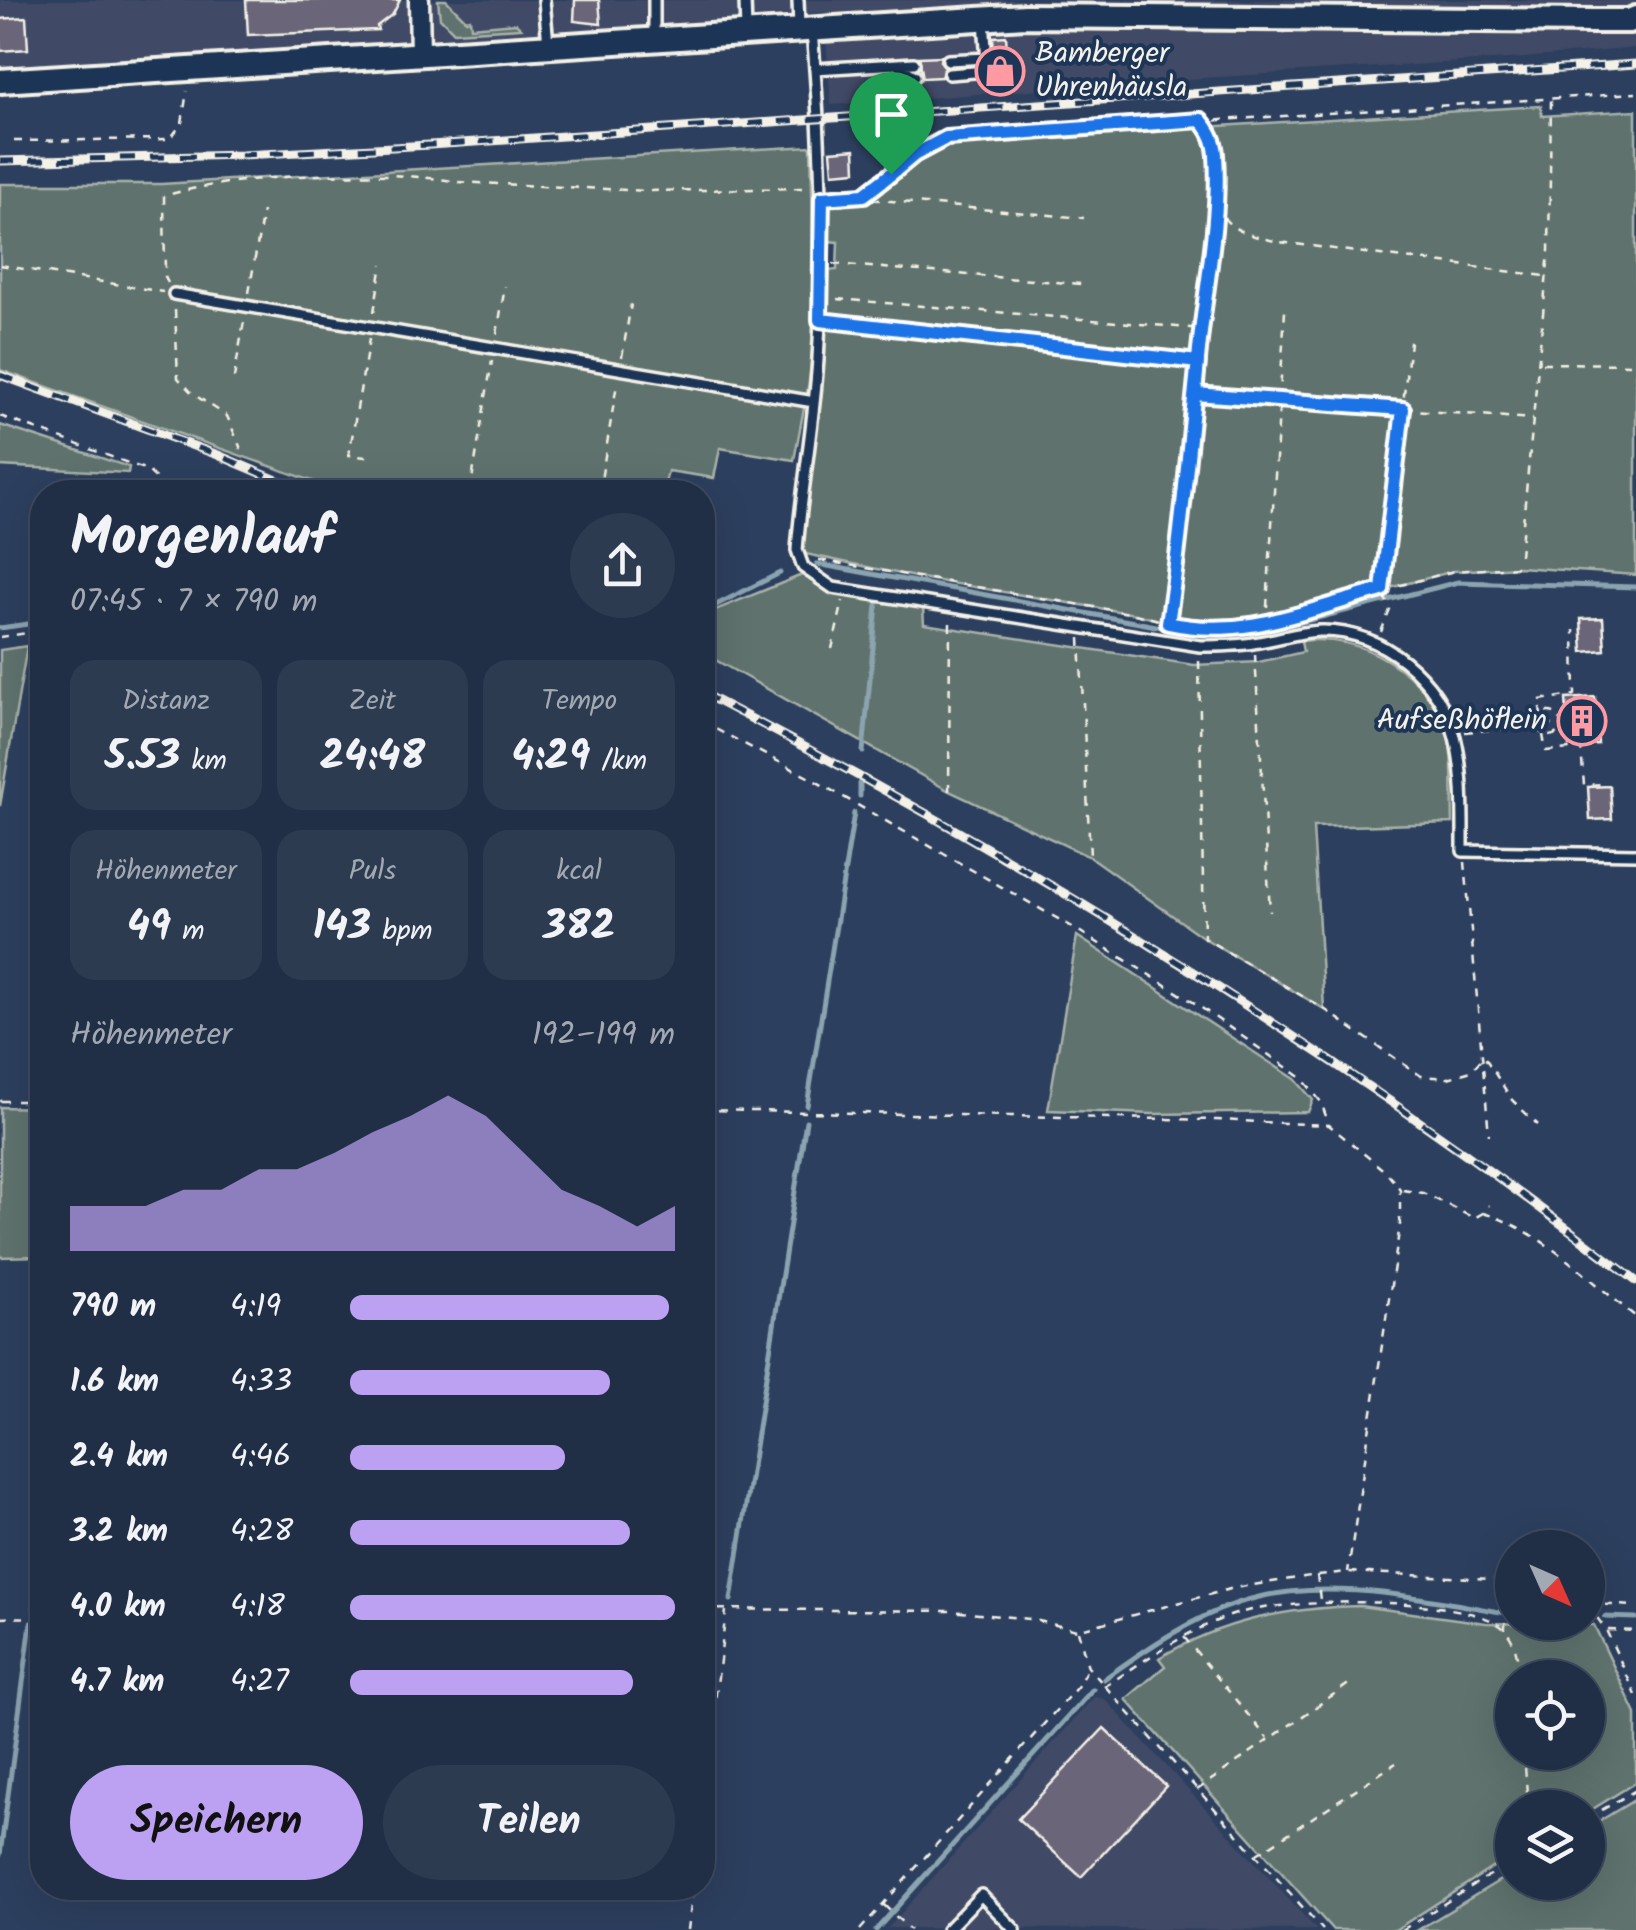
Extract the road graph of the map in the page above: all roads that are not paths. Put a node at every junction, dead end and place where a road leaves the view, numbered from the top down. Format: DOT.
graph roads {
  1 [pos="419,0"];
  2 [pos="544,0"];
  3 [pos="654,0"];
  4 [pos="744,0"];
  5 [pos="798,0"];
  6 [pos="980,12"];
  7 [pos="1633,20"];
  8 [pos="805,27"];
  9 [pos="746,32"];
  10 [pos="654,39"];
  11 [pos="548,47"];
  12 [pos="420,55"];
  13 [pos="986,58"];
  14 [pos="948,60"];
  15 [pos="914,62"];
  16 [pos="895,64"];
  17 [pos="815,69"];
  18 [pos="948,74"];
  19 [pos="915,76"];
  20 [pos="0,81"];
  21 [pos="174,294"];
  22 [pos="814,402"];
  23 [pos="1636,854"];
  24 [pos="947,1930"];
  25 [pos="1015,1930"];
  1 -- 12 [label="street"];
  2 -- 11 [label="lane"];
  3 -- 10 [label="lane"];
  4 -- 9 [label="lane"];
  5 -- 8 [label="lane"];
  6 -- 7 [label="street"];
  6 -- 8 [label="street"];
  6 -- 13 [label="lane"];
  8 -- 9 [label="street"];
  8 -- 17 [label="lane"];
  9 -- 10 [label="street"];
  10 -- 11 [label="street"];
  11 -- 12 [label="street"];
  12 -- 20 [label="street"];
  13 -- 14 [label="lane"];
  13 -- 18 [label="lane"];
  15 -- 16 [label="lane"];
  16 -- 17 [label="lane"];
  16 -- 19 [label="lane"];
  17 -- 22 [label="lane"];
  21 -- 22 [label="lane"];
  22 -- 23 [label="lane"];
  24 -- 25 [label="lane"];
}
